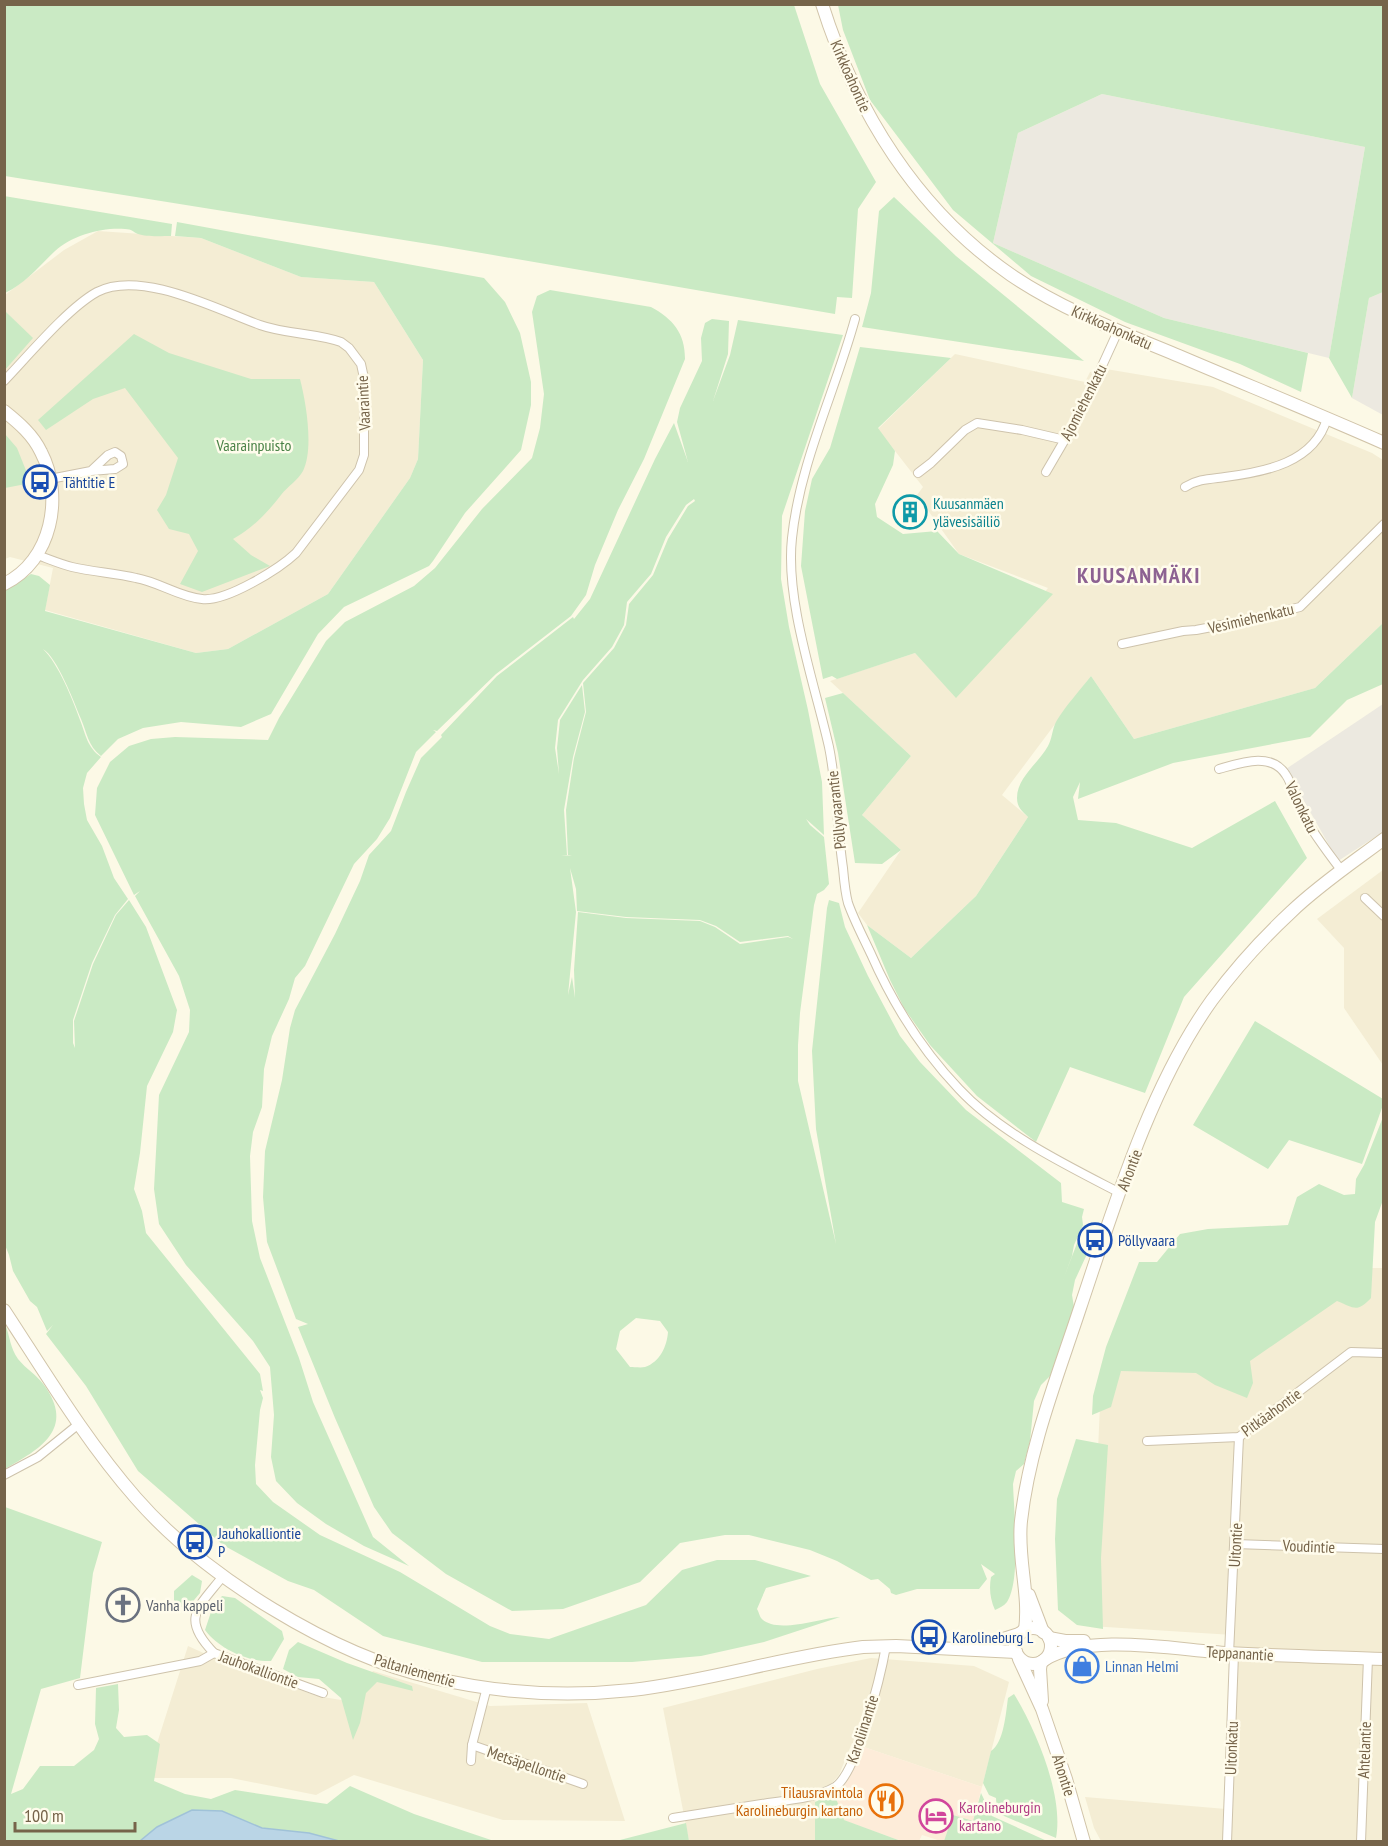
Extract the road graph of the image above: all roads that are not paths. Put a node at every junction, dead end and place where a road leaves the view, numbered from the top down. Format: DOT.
graph roads {
  1 [pos="822,4"];
  2 [pos="886,145"];
  3 [pos="855,319"];
  4 [pos="1118,331"];
  5 [pos="4,381"];
  6 [pos="4,411"];
  7 [pos="1327,418"];
  8 [pos="1065,440"];
  9 [pos="1383,443"];
  10 [pos="91,471"];
  11 [pos="1046,472"];
  12 [pos="918,473"];
  13 [pos="50,479"];
  14 [pos="1185,487"];
  15 [pos="1383,524"];
  16 [pos="37,555"];
  17 [pos="4,584"];
  18 [pos="1122,644"];
  19 [pos="1219,769"];
  20 [pos="1383,839"];
  21 [pos="1341,870"];
  22 [pos="1365,898"];
  23 [pos="1383,916"];
  24 [pos="1120,1192"];
  25 [pos="4,1310"];
  26 [pos="1383,1353"];
  27 [pos="80,1423"];
  28 [pos="1239,1437"];
  29 [pos="1147,1441"];
  30 [pos="4,1475"];
  31 [pos="1235,1544"];
  32 [pos="1383,1549"];
  33 [pos="223,1576"];
  34 [pos="1023,1579"];
  35 [pos="1022,1632"];
  36 [pos="1046,1635"];
  37 [pos="1097,1645"];
  38 [pos="886,1646"];
  39 [pos="970,1650"];
  40 [pos="214,1653"];
  41 [pos="1232,1654"];
  42 [pos="1017,1655"];
  43 [pos="1368,1658"];
  44 [pos="1383,1659"];
  45 [pos="1043,1661"];
  46 [pos="78,1685"];
  47 [pos="487,1687"];
  48 [pos="323,1693"];
  49 [pos="1042,1709"];
  50 [pos="472,1745"];
  51 [pos="471,1761"];
  52 [pos="583,1784"];
  53 [pos="673,1818"];
  54 [pos="1084,1842"];
  55 [pos="1227,1842"];
  56 [pos="1361,1842"];
  1 -- 2 [label="street, Kirkkoahontie"];
  2 -- 4 [label="street, Kirkkoahonkatu"];
  3 -- 24 [label="street, Pöllyvaarantie"];
  4 -- 7 [label="street, Kirkkoahonkatu"];
  4 -- 8 [label="street, Ajomiehenkatu"];
  5 -- 16 [label="street, Vaaraintie"];
  6 -- 13 [label="street"];
  7 -- 9 [label="street, Kirkkoahonkatu"];
  7 -- 14 [label="street"];
  8 -- 11 [label="street, Ajomiehenkatu"];
  8 -- 12 [label="street"];
  10 -- 13 [label="street"];
  13 -- 16 [label="street"];
  15 -- 18 [label="street, Vesimiehenkatu"];
  16 -- 17 [label="street"];
  19 -- 21 [label="street, Valonkatu"];
  20 -- 21 [label="street, Ahontie"];
  21 -- 24 [label="street, Ahontie"];
  22 -- 23 [label="street"];
  24 -- 34 [label="street, Ahontie"];
  25 -- 27 [label="street, Paltaniementie"];
  26 -- 28 [label="street, Pitkäahontie"];
  27 -- 30 [label="street"];
  27 -- 33 [label="street, Paltaniementie"];
  28 -- 29 [label="street, Pitkäahontie"];
  28 -- 31 [label="street, Uitontie"];
  31 -- 32 [label="street, Voudintie"];
  31 -- 41 [label="street, Uitontie"];
  33 -- 40 [label="street, Jauhokalliontie"];
  33 -- 47 [label="street, Paltaniementie"];
  34 -- 35 [label="street, Ahontie"];
  34 -- 36 [label="street, Ahontie"];
  35 -- 36 [label="street"];
  35 -- 39 [label="street, Paltaniementie"];
  35 -- 42 [label="street"];
  36 -- 37 [label="street, Teppanantie"];
  36 -- 45 [label="street"];
  37 -- 41 [label="street, Teppanantie"];
  37 -- 45 [label="street, Teppanantie"];
  38 -- 39 [label="street, Paltaniementie"];
  38 -- 47 [label="street, Paltaniementie"];
  38 -- 53 [label="street, Karoliinantie"];
  39 -- 42 [label="street, Paltaniementie"];
  40 -- 46 [label="street"];
  40 -- 48 [label="street, Jauhokalliontie"];
  41 -- 43 [label="street, Teppanantie"];
  41 -- 55 [label="street, Uitonkatu"];
  42 -- 45 [label="street"];
  42 -- 49 [label="street, Ahontie"];
  43 -- 44 [label="street, Teppanantie"];
  43 -- 56 [label="street, Ahtelantie"];
  45 -- 49 [label="street, Ahontie"];
  47 -- 50 [label="street, Metsäpellontie"];
  49 -- 54 [label="street, Ahontie"];
  50 -- 51 [label="street, Metsäpellontie"];
  50 -- 52 [label="street, Metsäpellontie"];
}
